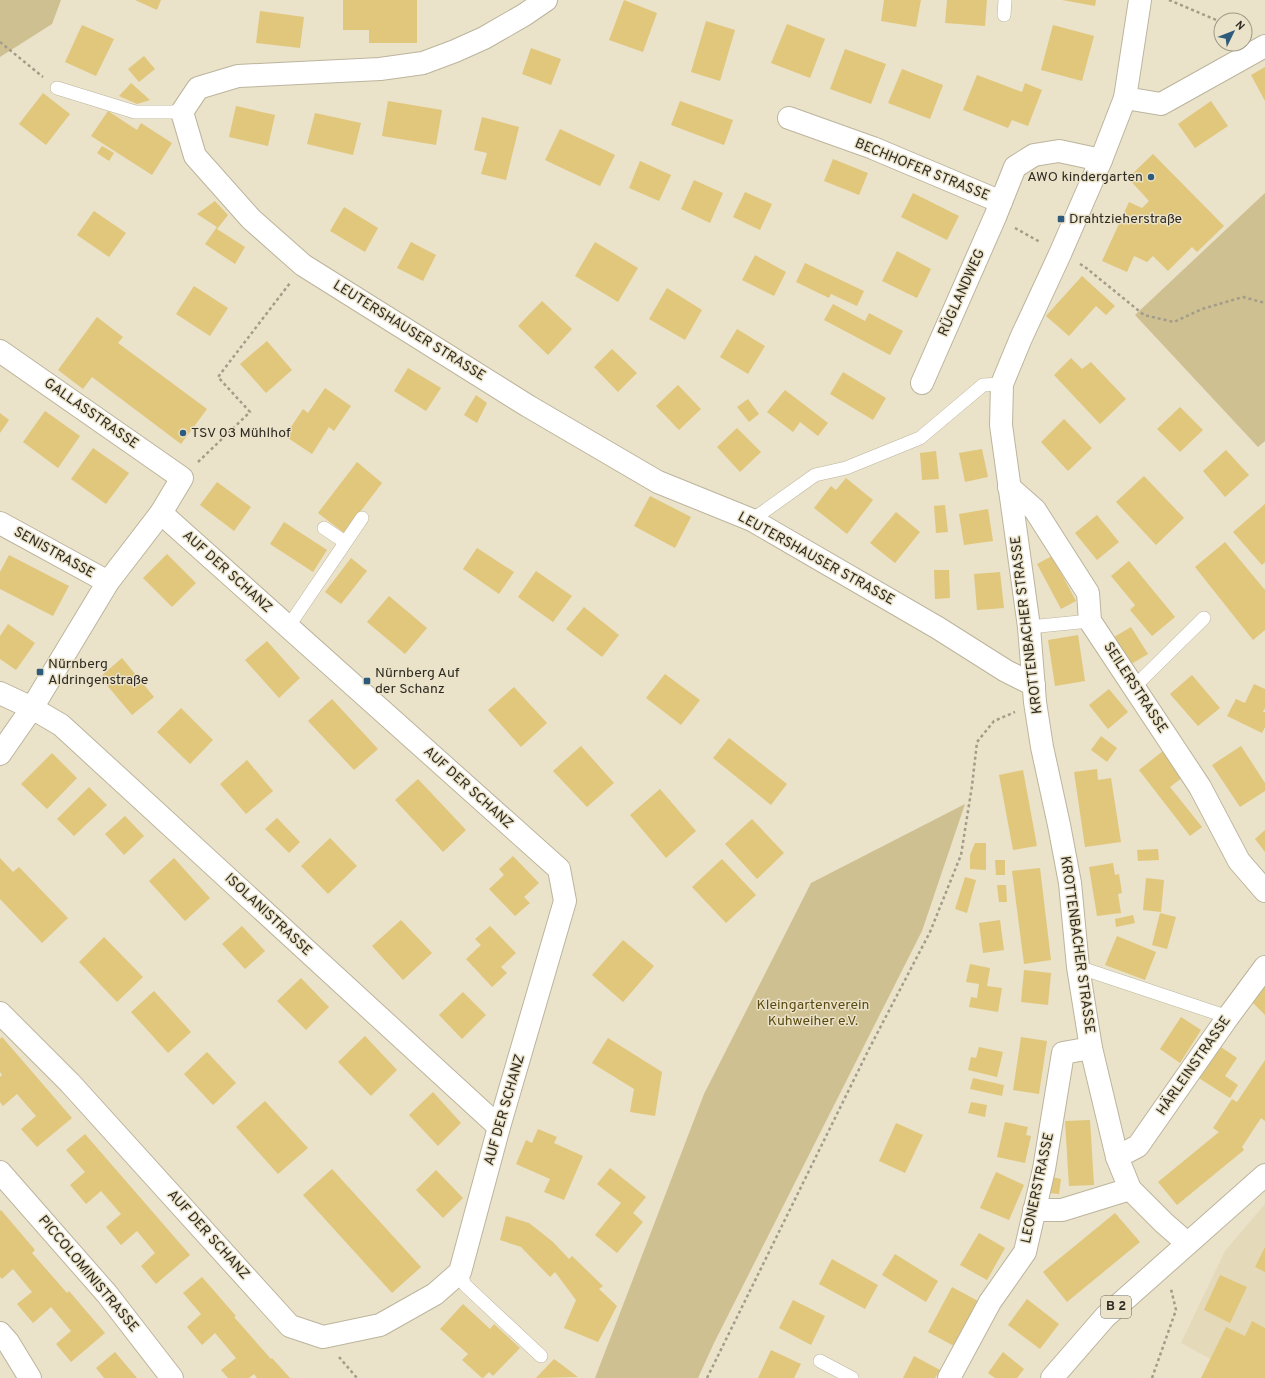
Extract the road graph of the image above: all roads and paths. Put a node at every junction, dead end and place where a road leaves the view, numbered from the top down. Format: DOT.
graph roads {
  1 [pos="546,0"];
  2 [pos="1006,0"];
  3 [pos="1140,0"];
  4 [pos="1169,0"];
  5 [pos="1004,15"];
  6 [pos="1213,19"];
  7 [pos="0,42"];
  8 [pos="1265,46"];
  9 [pos="57,88"];
  10 [pos="1125,98"];
  11 [pos="182,112"];
  12 [pos="789,118"];
  13 [pos="1101,160"];
  14 [pos="998,210"];
  15 [pos="1060,254"];
  16 [pos="303,265"];
  17 [pos="1265,303"];
  18 [pos="0,351"];
  19 [pos="922,383"];
  20 [pos="1002,384"];
  21 [pos="182,478"];
  22 [pos="1009,487"];
  23 [pos="161,513"];
  24 [pos="362,518"];
  25 [pos="752,520"];
  26 [pos="0,523"];
  27 [pos="324,528"];
  28 [pos="345,542"];
  29 [pos="108,582"];
  30 [pos="1204,618"];
  31 [pos="1090,621"];
  32 [pos="288,626"];
  33 [pos="1029,627"];
  34 [pos="1134,687"];
  35 [pos="0,693"];
  36 [pos="1034,694"];
  37 [pos="32,708"];
  38 [pos="0,754"];
  39 [pos="1265,891"];
  40 [pos="1078,967"];
  41 [pos="1265,967"];
  42 [pos="0,1013"];
  43 [pos="1228,1017"];
  44 [pos="1091,1048"];
  45 [pos="499,1127"];
  46 [pos="1117,1157"];
  47 [pos="0,1172"];
  48 [pos="1265,1175"];
  49 [pos="1130,1189"];
  50 [pos="1034,1210"];
  51 [pos="1187,1243"];
  52 [pos="1165,1263"];
  53 [pos="460,1272"];
  54 [pos="0,1333"];
  55 [pos="541,1356"];
  56 [pos="820,1360"];
  57 [pos="30,1378"];
  58 [pos="172,1378"];
  59 [pos="707,1378"];
  60 [pos="852,1378"];
  61 [pos="949,1378"];
  62 [pos="1052,1378"];
  63 [pos="1152,1378"];
  1 -- 11 [label="street"];
  2 -- 5 [label="lane"];
  3 -- 10 [label="street, KROTTENBACHER STRASSE"];
  4 -- 6 [label="path"];
  7 -- 9 [label="path"];
  8 -- 10 [label="street"];
  9 -- 11 [label="lane"];
  10 -- 13 [label="street, KROTTENBACHER STRASSE"];
  11 -- 16 [label="street, LEUTERSHAUSER STRASSE"];
  12 -- 14 [label="street, BECHHOFER STRASSE"];
  13 -- 14 [label="street, BECHHOFER STRASSE"];
  13 -- 15 [label="street, KROTTENBACHER STRASSE"];
  14 -- 15 [label="path"];
  14 -- 19 [label="street, RÜGLANDWEG"];
  15 -- 17 [label="path"];
  15 -- 20 [label="street, KROTTENBACHER STRASSE"];
  16 -- 21 [label="path"];
  16 -- 25 [label="street, LEUTERSHAUSER STRASSE"];
  18 -- 21 [label="street, GALLASSTRASSE"];
  20 -- 22 [label="street, KROTTENBACHER STRASSE"];
  20 -- 25 [label="lane"];
  21 -- 23 [label="street"];
  22 -- 31 [label="street, SEILERSTRASSE"];
  22 -- 33 [label="street, KROTTENBACHER STRASSE"];
  23 -- 29 [label="street"];
  23 -- 32 [label="street, AUF DER SCHANZ"];
  24 -- 28 [label="lane"];
  25 -- 36 [label="street, LEUTERSHAUSER STRASSE"];
  26 -- 29 [label="street, SENISTRASSE"];
  27 -- 28 [label="lane"];
  28 -- 32 [label="lane"];
  29 -- 37 [label="street"];
  30 -- 34 [label="lane"];
  31 -- 33 [label="lane"];
  31 -- 34 [label="street, SEILERSTRASSE"];
  32 -- 45 [label="street, AUF DER SCHANZ"];
  33 -- 36 [label="street, KROTTENBACHER STRASSE"];
  34 -- 39 [label="street, SEILERSTRASSE"];
  35 -- 37 [label="street, ISOLANISTRASSE"];
  36 -- 40 [label="street, KROTTENBACHER STRASSE"];
  36 -- 59 [label="path"];
  37 -- 38 [label="street"];
  37 -- 45 [label="street, ISOLANISTRASSE"];
  40 -- 43 [label="lane"];
  40 -- 44 [label="street, KROTTENBACHER STRASSE"];
  41 -- 43 [label="street, HÄRLEINSTRASSE"];
  42 -- 53 [label="street, AUF DER SCHANZ"];
  43 -- 46 [label="street, HÄRLEINSTRASSE"];
  44 -- 46 [label="street, KROTTENBACHER STRASSE"];
  44 -- 50 [label="street, LEONERSTRASSE"];
  45 -- 53 [label="street, AUF DER SCHANZ"];
  46 -- 49 [label="street, KROTTENBACHER STRASSE"];
  47 -- 58 [label="street, PICCOLOMINISTRASSE"];
  48 -- 51 [label="street, B 2"];
  49 -- 50 [label="street"];
  49 -- 51 [label="street, KROTTENBACHER STRASSE"];
  50 -- 61 [label="street, LEONERSTRASSE"];
  51 -- 52 [label="street, B 2"];
  52 -- 62 [label="street, B 2"];
  52 -- 63 [label="path"];
  53 -- 55 [label="lane"];
  54 -- 57 [label="street"];
  56 -- 60 [label="lane"];
}
